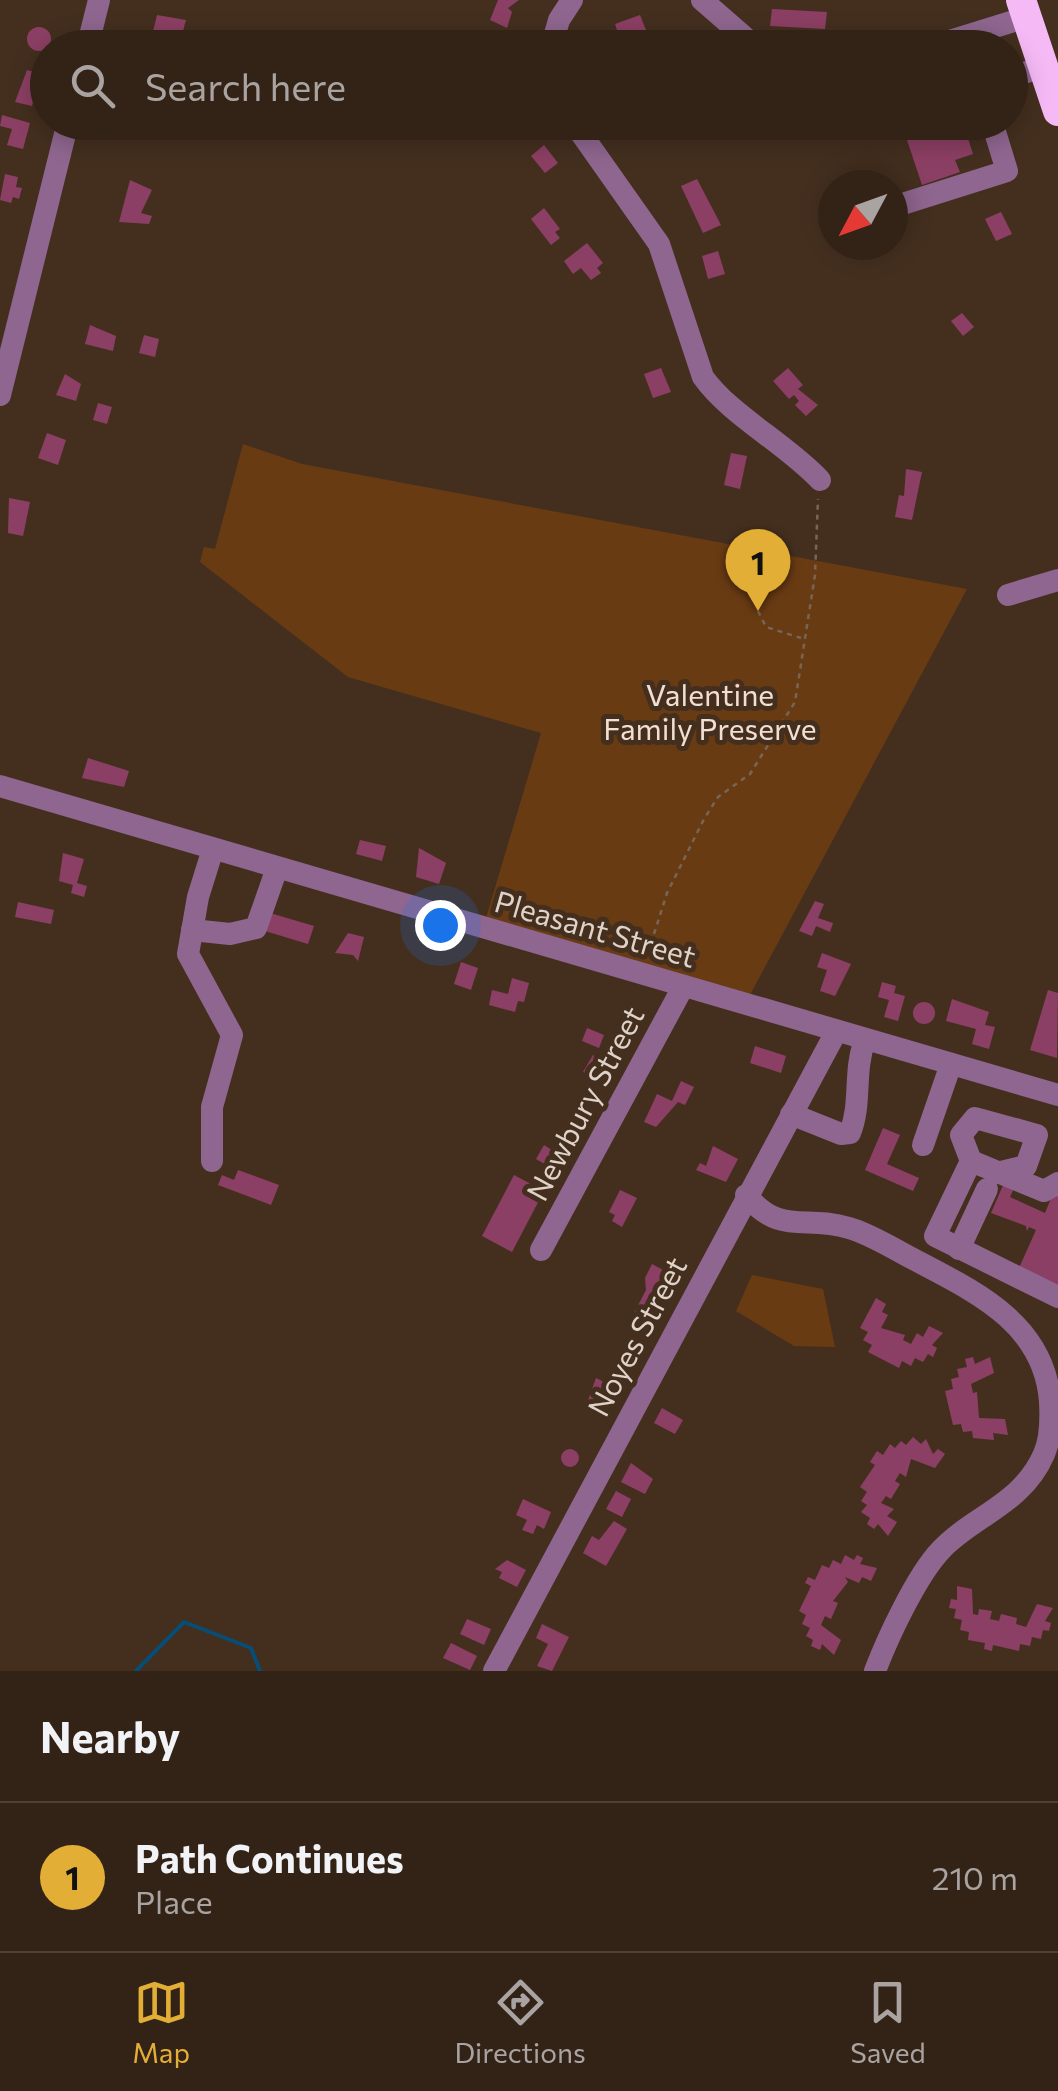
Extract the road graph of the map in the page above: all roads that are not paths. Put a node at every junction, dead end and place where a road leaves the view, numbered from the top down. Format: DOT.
graph roads {
  1 [pos="99,0"];
  2 [pos="572,0"];
  3 [pos="702,0"];
  4 [pos="1024,8"];
  5 [pos="92,30"];
  6 [pos="560,30"];
  7 [pos="737,30"];
  8 [pos="971,30"];
  9 [pos="1043,66"];
  10 [pos="1028,71"];
  11 [pos="1058,112"];
  12 [pos="64,140"];
  13 [pos="586,140"];
  14 [pos="997,140"];
  15 [pos="908,202"];
  16 [pos="0,395"];
  17 [pos="820,480"];
  18 [pos="1058,580"];
  19 [pos="1008,595"];
  20 [pos="0,786"];
  21 [pos="213,849"];
  22 [pos="277,868"];
  23 [pos="192,930"];
  24 [pos="683,987"];
  25 [pos="836,1032"];
  26 [pos="865,1040"];
  27 [pos="950,1064"];
  28 [pos="1058,1095"];
  29 [pos="791,1114"];
  30 [pos="923,1145"];
  31 [pos="970,1160"];
  32 [pos="212,1161"];
  33 [pos="992,1181"];
  34 [pos="1058,1182"];
  35 [pos="746,1195"];
  36 [pos="959,1249"];
  37 [pos="541,1250"];
  38 [pos="1058,1298"];
  39 [pos="494,1671"];
  40 [pos="875,1671"];
  1 -- 5 [label="street"];
  2 -- 6 [label="street"];
  3 -- 7 [label="street"];
  4 -- 8 [label="street"];
  4 -- 9 [label="highway"];
  9 -- 10 [label="street"];
  9 -- 11 [label="highway"];
  12 -- 16 [label="street"];
  13 -- 17 [label="street"];
  14 -- 15 [label="street"];
  18 -- 19 [label="street"];
  20 -- 21 [label="street, Pleasant Street"];
  21 -- 22 [label="street, Pleasant Street"];
  21 -- 23 [label="street"];
  22 -- 23 [label="street"];
  22 -- 24 [label="street, Pleasant Street"];
  23 -- 32 [label="street"];
  24 -- 25 [label="street, Pleasant Street"];
  24 -- 37 [label="street, Newbury Street"];
  25 -- 26 [label="street, Pleasant Street"];
  25 -- 29 [label="street, Noyes Street"];
  26 -- 27 [label="street, Pleasant Street"];
  26 -- 29 [label="street"];
  27 -- 28 [label="street, Pleasant Street"];
  27 -- 30 [label="street"];
  29 -- 35 [label="street, Noyes Street"];
  31 -- 33 [label="street"];
  31 -- 33 [label="street"];
  31 -- 36 [label="street"];
  33 -- 34 [label="street"];
  33 -- 36 [label="street"];
  35 -- 39 [label="street, Noyes Street"];
  35 -- 40 [label="street"];
  36 -- 38 [label="street"];
}
